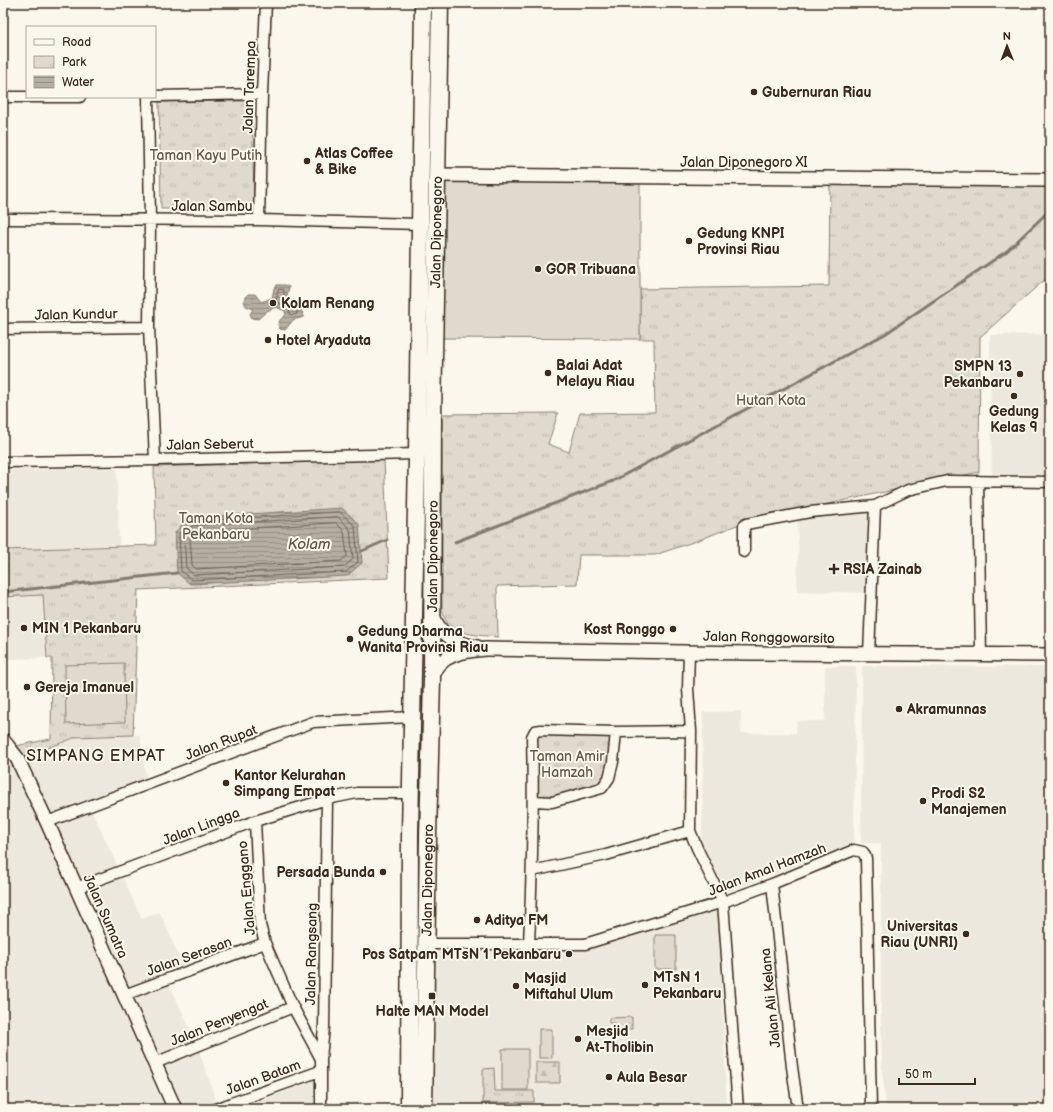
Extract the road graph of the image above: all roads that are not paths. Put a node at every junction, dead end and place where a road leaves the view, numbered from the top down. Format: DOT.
graph roads {
  1 [pos="266,3"];
  2 [pos="424,3"];
  3 [pos="440,3"];
  4 [pos="262,94"];
  5 [pos="156,96"];
  6 [pos="3,98"];
  7 [pos="26,98"];
  8 [pos="148,98"];
  9 [pos="438,175"];
  10 [pos="1050,180"];
  11 [pos="3,219"];
  12 [pos="150,220"];
  13 [pos="259,220"];
  14 [pos="420,224"];
  15 [pos="419,302"];
  16 [pos="435,302"];
  17 [pos="150,327"];
  18 [pos="3,329"];
  19 [pos="417,454"];
  20 [pos="155,460"];
  21 [pos="3,462"];
  22 [pos="978,481"];
  23 [pos="1050,482"];
  24 [pos="875,506"];
  25 [pos="744,552"];
  26 [pos="432,612"];
  27 [pos="487,649"];
  28 [pos="689,652"];
  29 [pos="869,654"];
  30 [pos="982,655"];
  31 [pos="1050,655"];
  32 [pos="432,679"];
  33 [pos="412,717"];
  34 [pos="691,731"];
  35 [pos="616,732"];
  36 [pos="3,740"];
  37 [pos="411,793"];
  38 [pos="326,799"];
  39 [pos="534,801"];
  40 [pos="255,821"];
  41 [pos="47,822"];
  42 [pos="690,831"];
  43 [pos="410,836"];
  44 [pos="428,836"];
  45 [pos="532,871"];
  46 [pos="772,884"];
  47 [pos="76,888"];
  48 [pos="723,902"];
  49 [pos="265,943"];
  50 [pos="426,944"];
  51 [pos="529,944"];
  52 [pos="124,995"];
  53 [pos="293,1007"];
  54 [pos="321,1059"];
  55 [pos="155,1063"];
  56 [pos="320,1071"];
  57 [pos="175,1109"];
  58 [pos="215,1109"];
  59 [pos="321,1109"];
  60 [pos="409,1109"];
  61 [pos="424,1109"];
  62 [pos="738,1109"];
  63 [pos="798,1109"];
  64 [pos="872,1109"];
  1 -- 4 [label="street, Jalan Tarempa"];
  2 -- 14 [label="main road, Jalan Diponegoro"];
  3 -- 9 [label="main road, Jalan Diponegoro"];
  4 -- 5 [label="street"];
  4 -- 13 [label="street, Jalan Tarempa"];
  6 -- 7 [label="street"];
  8 -- 12 [label="street"];
  9 -- 10 [label="street, Jalan Diponegoro XI"];
  9 -- 16 [label="main road, Jalan Diponegoro"];
  11 -- 12 [label="street, Jalan Sambu"];
  12 -- 13 [label="street, Jalan Sambu"];
  12 -- 17 [label="street"];
  13 -- 14 [label="street, Jalan Sambu"];
  14 -- 15 [label="main road, Jalan Diponegoro"];
  15 -- 16 [label="main road"];
  15 -- 19 [label="main road, Jalan Diponegoro"];
  16 -- 26 [label="main road, Jalan Diponegoro"];
  17 -- 18 [label="street, Jalan Kundur"];
  17 -- 20 [label="street"];
  19 -- 20 [label="street, Jalan Seberut"];
  19 -- 33 [label="main road, Jalan Diponegoro"];
  20 -- 21 [label="street, Jalan Seberut"];
  22 -- 23 [label="street"];
  22 -- 24 [label="street"];
  22 -- 30 [label="street"];
  24 -- 25 [label="street"];
  24 -- 29 [label="street"];
  26 -- 27 [label="street, Jalan Ronggowarsito"];
  26 -- 32 [label="main road, Jalan Diponegoro"];
  27 -- 28 [label="street, Jalan Ronggowarsito"];
  27 -- 32 [label="street, Jalan Ronggowarsito"];
  28 -- 29 [label="street, Jalan Ronggowarsito"];
  28 -- 34 [label="street"];
  29 -- 30 [label="street, Jalan Ronggowarsito"];
  30 -- 31 [label="street, Jalan Ronggowarsito"];
  32 -- 44 [label="main road, Jalan Diponegoro"];
  33 -- 37 [label="main road, Jalan Diponegoro"];
  33 -- 41 [label="street, Jalan Rupat"];
  34 -- 35 [label="street"];
  34 -- 42 [label="street"];
  35 -- 39 [label="street"];
  35 -- 39 [label="street"];
  36 -- 41 [label="street, Jalan Sumatra"];
  37 -- 38 [label="street, Jalan Lingga"];
  37 -- 43 [label="main road, Jalan Diponegoro"];
  38 -- 40 [label="street, Jalan Lingga"];
  38 -- 54 [label="street, Jalan Rangsang"];
  39 -- 45 [label="street"];
  40 -- 47 [label="street, Jalan Lingga"];
  40 -- 49 [label="street, Jalan Enggano"];
  41 -- 47 [label="street, Jalan Sumatra"];
  42 -- 45 [label="street"];
  42 -- 48 [label="street"];
  43 -- 44 [label="main road"];
  43 -- 60 [label="main road, Jalan Diponegoro"];
  44 -- 50 [label="main road, Jalan Diponegoro"];
  45 -- 51 [label="street"];
  46 -- 48 [label="street, Jalan Amal Hamzah"];
  46 -- 63 [label="street, Jalan Ali Kelana"];
  46 -- 64 [label="street, Jalan Amal Hamzah"];
  47 -- 52 [label="street, Jalan Sumatra"];
  48 -- 51 [label="street, Jalan Amal Hamzah"];
  48 -- 62 [label="street"];
  49 -- 52 [label="street, Jalan Serasan"];
  49 -- 53 [label="street, Jalan Enggano"];
  50 -- 51 [label="street, Jalan Amal Hamzah"];
  50 -- 61 [label="main road, Jalan Diponegoro"];
  52 -- 55 [label="street, Jalan Sumatra"];
  53 -- 54 [label="street, Jalan Enggano"];
  53 -- 55 [label="street, Jalan Penyengat"];
  54 -- 56 [label="street, Jalan Rangsang"];
  55 -- 57 [label="street, Jalan Sumatra"];
  56 -- 58 [label="street, Jalan Batam"];
  56 -- 59 [label="street, Jalan Rangsang"];
}
